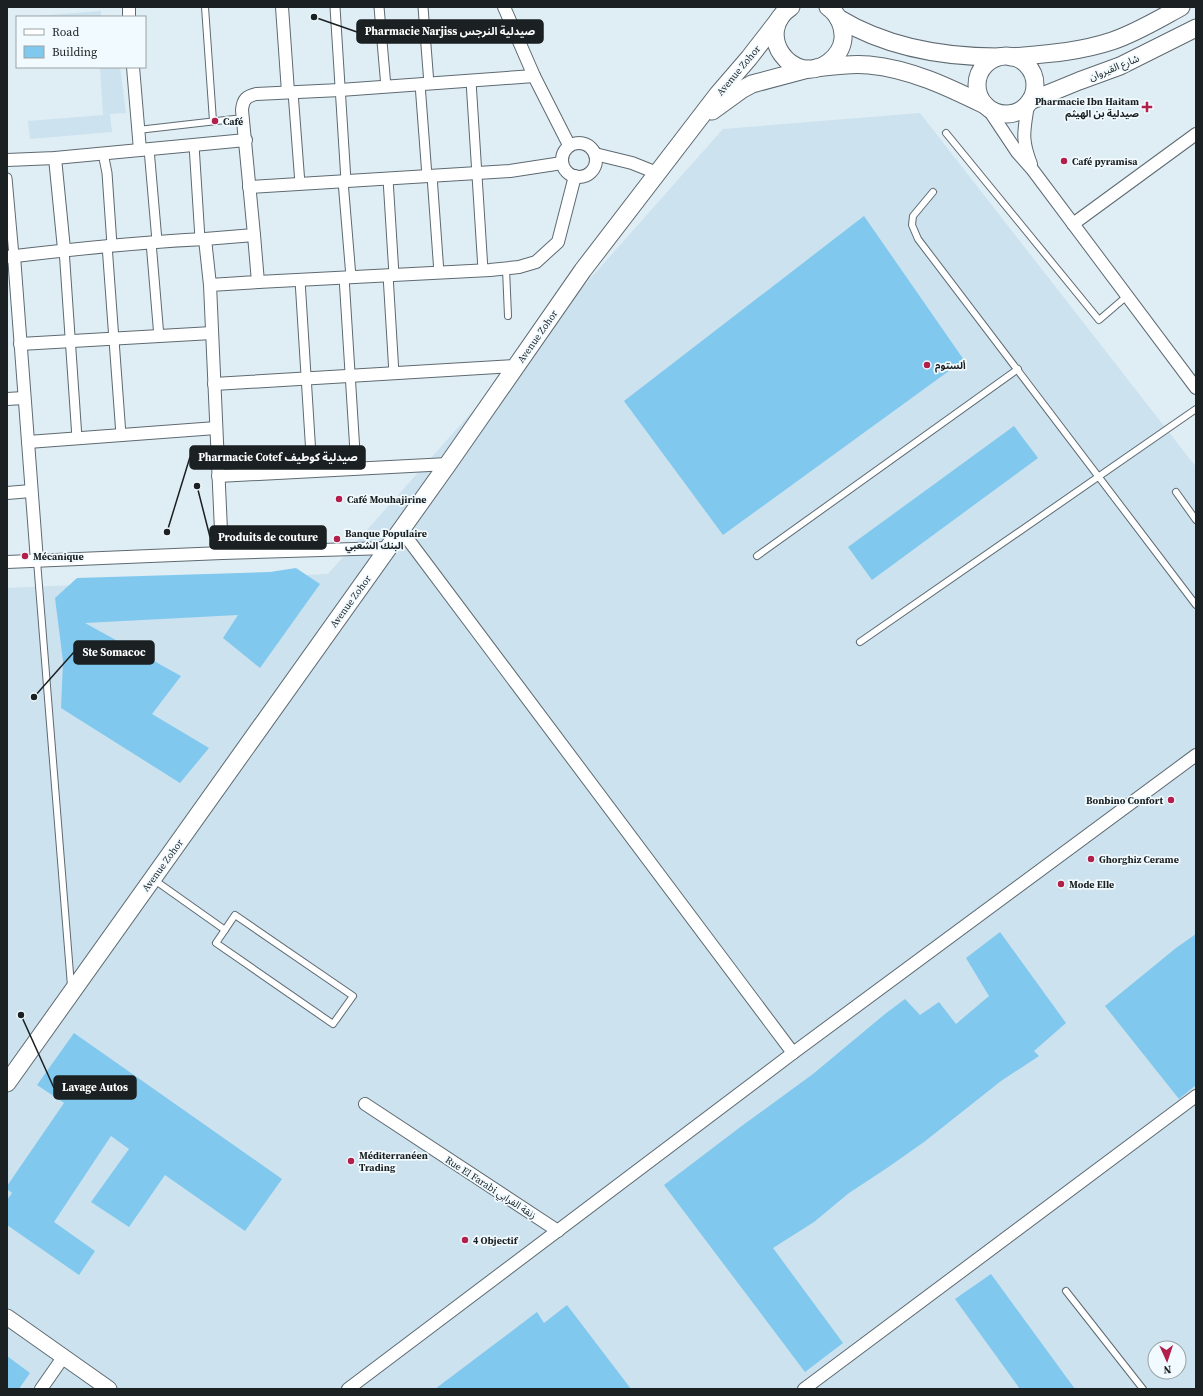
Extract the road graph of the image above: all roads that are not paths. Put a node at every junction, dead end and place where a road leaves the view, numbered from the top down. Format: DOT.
graph roads {
  1 [pos="205,7"];
  2 [pos="282,7"];
  3 [pos="335,7"];
  4 [pos="379,7"];
  5 [pos="423,7"];
  6 [pos="504,7"];
  7 [pos="1181,7"];
  8 [pos="831,10"];
  9 [pos="784,12"];
  10 [pos="1196,28"];
  11 [pos="1005,57"];
  12 [pos="133,68"];
  13 [pos="812,69"];
  14 [pos="534,76"];
  15 [pos="471,81"];
  16 [pos="425,84"];
  17 [pos="386,87"];
  18 [pos="340,90"];
  19 [pos="290,92"];
  20 [pos="1029,103"];
  21 [pos="986,106"];
  22 [pos="243,118"];
  23 [pos="213,121"];
  24 [pos="697,122"];
  25 [pos="138,130"];
  26 [pos="946,133"];
  27 [pos="1196,134"];
  28 [pos="246,140"];
  29 [pos="194,145"];
  30 [pos="569,145"];
  31 [pos="145,150"];
  32 [pos="103,153"];
  33 [pos="595,154"];
  34 [pos="55,158"];
  35 [pos="7,160"];
  36 [pos="562,163"];
  37 [pos="1032,169"];
  38 [pos="476,173"];
  39 [pos="657,173"];
  40 [pos="430,176"];
  41 [pos="575,176"];
  42 [pos="7,178"];
  43 [pos="388,179"];
  44 [pos="345,181"];
  45 [pos="300,184"];
  46 [pos="249,187"];
  47 [pos="933,192"];
  48 [pos="1073,224"];
  49 [pos="254,235"];
  50 [pos="203,239"];
  51 [pos="154,242"];
  52 [pos="110,245"];
  53 [pos="64,249"];
  54 [pos="10,256"];
  55 [pos="506,268"];
  56 [pos="482,270"];
  57 [pos="439,272"];
  58 [pos="391,275"];
  59 [pos="348,277"];
  60 [pos="300,280"];
  61 [pos="258,282"];
  62 [pos="210,286"];
  63 [pos="1127,296"];
  64 [pos="12,297"];
  65 [pos="508,316"];
  66 [pos="212,333"];
  67 [pos="159,337"];
  68 [pos="114,339"];
  69 [pos="70,342"];
  70 [pos="20,344"];
  71 [pos="516,366"];
  72 [pos="1018,369"];
  73 [pos="394,374"];
  74 [pos="350,376"];
  75 [pos="306,379"];
  76 [pos="214,384"];
  77 [pos="1196,388"];
  78 [pos="24,398"];
  79 [pos="7,399"];
  80 [pos="1196,409"];
  81 [pos="216,428"];
  82 [pos="121,435"];
  83 [pos="77,438"];
  84 [pos="28,442"];
  85 [pos="448,464"];
  86 [pos="356,468"];
  87 [pos="312,471"];
  88 [pos="218,476"];
  89 [pos="1099,476"];
  90 [pos="31,491"];
  91 [pos="1176,492"];
  92 [pos="7,493"];
  93 [pos="1196,520"];
  94 [pos="401,530"];
  95 [pos="388,548"];
  96 [pos="222,553"];
  97 [pos="757,556"];
  98 [pos="37,561"];
  99 [pos="7,562"];
  100 [pos="1196,605"];
  101 [pos="860,642"];
  102 [pos="1196,755"];
  103 [pos="152,878"];
  104 [pos="225,930"];
  105 [pos="71,991"];
  106 [pos="793,1053"];
  107 [pos="7,1083"];
  108 [pos="1196,1096"];
  109 [pos="365,1104"];
  110 [pos="558,1231"];
  111 [pos="1066,1291"];
  112 [pos="7,1317"];
  113 [pos="64,1356"];
  114 [pos="41,1389"];
  115 [pos="109,1389"];
  116 [pos="348,1389"];
  117 [pos="804,1389"];
  118 [pos="1143,1389"];
  1 -- 23 [label="lane"];
  2 -- 19 [label="street"];
  3 -- 18 [label="street"];
  4 -- 17 [label="street"];
  5 -- 16 [label="street"];
  6 -- 14 [label="street"];
  7 -- 11 [label="main road"];
  8 -- 11 [label="main road"];
  8 -- 13 [label="main road"];
  9 -- 13 [label="main road"];
  9 -- 24 [label="main road, Avenue Zohor"];
  10 -- 20 [label="main road, شارع القيروان"];
  11 -- 20 [label="main road"];
  11 -- 21 [label="main road"];
  12 -- 25 [label="street"];
  13 -- 21 [label="main road"];
  13 -- 24 [label="main road, Avenue Zohor"];
  14 -- 15 [label="street"];
  14 -- 30 [label="street"];
  15 -- 16 [label="street"];
  15 -- 38 [label="street"];
  16 -- 17 [label="street"];
  16 -- 40 [label="street"];
  17 -- 18 [label="street"];
  18 -- 19 [label="street"];
  18 -- 44 [label="street"];
  19 -- 22 [label="street"];
  19 -- 45 [label="street"];
  20 -- 21 [label="main road"];
  20 -- 37 [label="street"];
  21 -- 37 [label="street"];
  22 -- 23 [label="lane"];
  22 -- 28 [label="street"];
  23 -- 25 [label="lane"];
  24 -- 39 [label="main road, Avenue Zohor"];
  25 -- 31 [label="street"];
  26 -- 63 [label="lane"];
  27 -- 48 [label="street"];
  28 -- 29 [label="street"];
  28 -- 46 [label="street"];
  29 -- 31 [label="street"];
  29 -- 50 [label="street"];
  30 -- 33 [label="street"];
  30 -- 36 [label="street"];
  31 -- 32 [label="street"];
  31 -- 51 [label="street"];
  32 -- 34 [label="street"];
  32 -- 52 [label="street"];
  33 -- 39 [label="street"];
  33 -- 41 [label="street"];
  34 -- 35 [label="street"];
  34 -- 53 [label="street"];
  36 -- 38 [label="street"];
  36 -- 41 [label="street"];
  37 -- 48 [label="street"];
  38 -- 40 [label="street"];
  38 -- 56 [label="street"];
  39 -- 71 [label="main road, Avenue Zohor"];
  40 -- 43 [label="street"];
  40 -- 57 [label="street"];
  41 -- 55 [label="street"];
  42 -- 54 [label="street"];
  43 -- 44 [label="street"];
  43 -- 58 [label="street"];
  44 -- 45 [label="street"];
  44 -- 59 [label="street"];
  45 -- 46 [label="street"];
  46 -- 49 [label="street"];
  47 -- 72 [label="lane"];
  48 -- 63 [label="street"];
  49 -- 50 [label="street"];
  49 -- 61 [label="street"];
  50 -- 51 [label="street"];
  50 -- 62 [label="street"];
  51 -- 52 [label="street"];
  51 -- 67 [label="street"];
  52 -- 53 [label="street"];
  52 -- 68 [label="street"];
  53 -- 54 [label="street"];
  53 -- 69 [label="street"];
  54 -- 64 [label="street"];
  55 -- 56 [label="street"];
  55 -- 65 [label="lane"];
  56 -- 57 [label="street"];
  57 -- 58 [label="street"];
  58 -- 59 [label="street"];
  58 -- 73 [label="street"];
  59 -- 60 [label="street"];
  59 -- 74 [label="street"];
  60 -- 61 [label="street"];
  60 -- 75 [label="street"];
  61 -- 62 [label="street"];
  62 -- 66 [label="street"];
  63 -- 77 [label="street"];
  64 -- 70 [label="street"];
  66 -- 67 [label="street"];
  66 -- 76 [label="street"];
  67 -- 68 [label="street"];
  68 -- 69 [label="street"];
  68 -- 82 [label="street"];
  69 -- 70 [label="street"];
  69 -- 83 [label="street"];
  70 -- 78 [label="street"];
  71 -- 73 [label="street"];
  71 -- 85 [label="main road, Avenue Zohor"];
  72 -- 89 [label="lane"];
  72 -- 97 [label="lane"];
  73 -- 74 [label="street"];
  74 -- 75 [label="street"];
  74 -- 86 [label="street"];
  75 -- 76 [label="street"];
  75 -- 87 [label="street"];
  76 -- 81 [label="street"];
  78 -- 79 [label="street"];
  78 -- 84 [label="street"];
  80 -- 89 [label="lane"];
  81 -- 82 [label="street"];
  81 -- 88 [label="street"];
  82 -- 83 [label="street"];
  83 -- 84 [label="street"];
  84 -- 90 [label="street"];
  85 -- 86 [label="street"];
  85 -- 94 [label="main road, Avenue Zohor"];
  86 -- 87 [label="street"];
  87 -- 88 [label="street"];
  88 -- 96 [label="street"];
  89 -- 100 [label="lane"];
  89 -- 101 [label="lane"];
  90 -- 92 [label="street"];
  90 -- 98 [label="street"];
  91 -- 93 [label="lane"];
  94 -- 95 [label="main road, Avenue Zohor"];
  94 -- 106 [label="street"];
  95 -- 96 [label="street"];
  95 -- 103 [label="main road, Avenue Zohor"];
  96 -- 98 [label="street"];
  98 -- 99 [label="street"];
  98 -- 105 [label="lane"];
  102 -- 106 [label="street"];
  103 -- 104 [label="lane"];
  103 -- 105 [label="main road, Avenue Zohor"];
  104 -- 104 [label="lane"];
  105 -- 107 [label="main road, Avenue Zohor"];
  106 -- 110 [label="street"];
  108 -- 117 [label="street"];
  109 -- 110 [label="street, Rue El Farabi زنقة الفرابي"];
  110 -- 116 [label="street"];
  111 -- 118 [label="lane"];
  112 -- 113 [label="street"];
  113 -- 114 [label="street"];
  113 -- 115 [label="street"];
}
